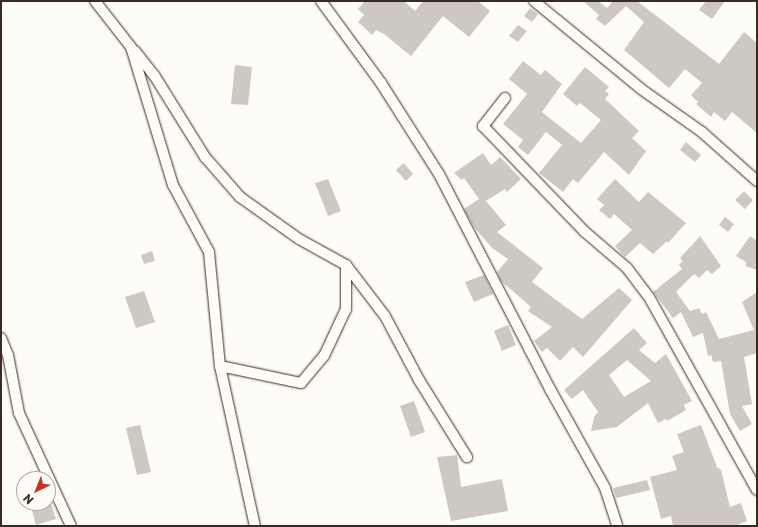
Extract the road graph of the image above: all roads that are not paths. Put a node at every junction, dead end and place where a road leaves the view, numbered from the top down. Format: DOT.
graph roads {
  1 [pos="94,1"];
  2 [pos="534,1"];
  3 [pos="320,2"];
  4 [pos="131,47"];
  5 [pos="505,98"];
  6 [pos="757,181"];
  7 [pos="346,265"];
  8 [pos="1,338"];
  9 [pos="220,366"];
  10 [pos="467,457"];
  11 [pos="757,490"];
  12 [pos="71,526"];
  13 [pos="256,526"];
  14 [pos="617,526"];
  1 -- 4 [label="street"];
  2 -- 6 [label="street"];
  3 -- 14 [label="street"];
  4 -- 7 [label="street"];
  4 -- 9 [label="street"];
  5 -- 11 [label="street"];
  7 -- 9 [label="street"];
  7 -- 10 [label="street"];
  8 -- 12 [label="street"];
  9 -- 13 [label="street"];
}
